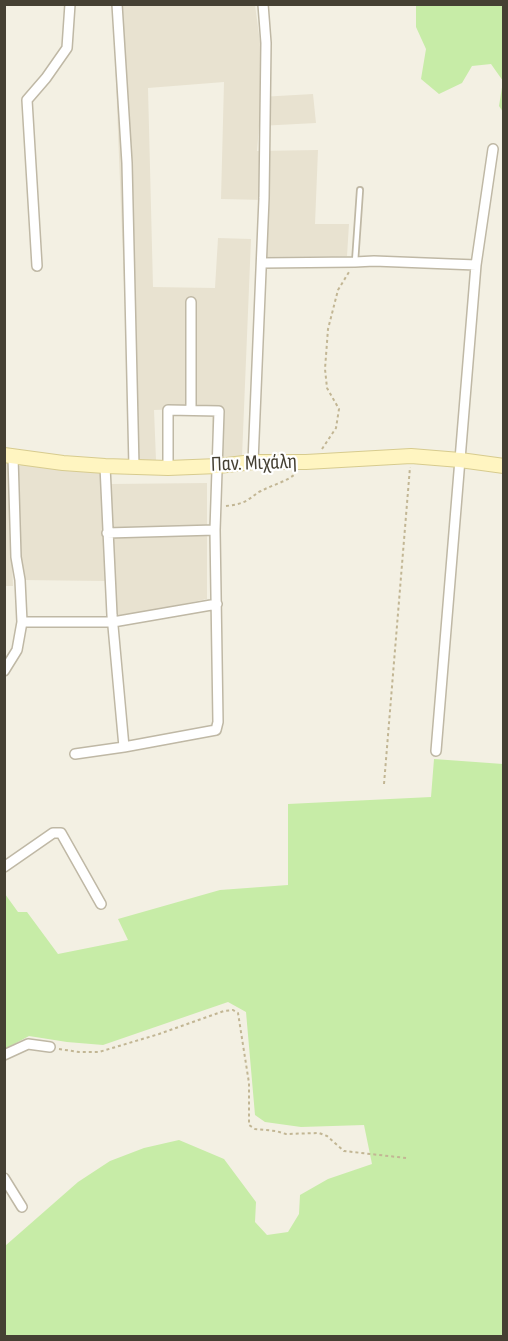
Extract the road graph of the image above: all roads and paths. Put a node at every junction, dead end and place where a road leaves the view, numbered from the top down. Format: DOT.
graph roads {
  1 [pos="70,4"];
  2 [pos="117,4"];
  3 [pos="263,4"];
  4 [pos="493,149"];
  5 [pos="360,190"];
  6 [pos="355,262"];
  7 [pos="262,263"];
  8 [pos="476,265"];
  9 [pos="37,266"];
  10 [pos="190,302"];
  11 [pos="191,410"];
  12 [pos="9,456"];
  13 [pos="411,456"];
  14 [pos="460,460"];
  15 [pos="253,462"];
  16 [pos="306,462"];
  17 [pos="105,466"];
  18 [pos="218,466"];
  19 [pos="504,466"];
  20 [pos="134,467"];
  21 [pos="168,468"];
  22 [pos="216,507"];
  23 [pos="215,530"];
  24 [pos="107,533"];
  25 [pos="4,557"];
  26 [pos="16,557"];
  27 [pos="217,604"];
  28 [pos="22,622"];
  29 [pos="113,622"];
  30 [pos="4,671"];
  31 [pos="124,747"];
  32 [pos="436,751"];
  33 [pos="75,754"];
  34 [pos="384,784"];
  35 [pos="4,867"];
  36 [pos="101,904"];
  37 [pos="50,1047"];
  38 [pos="4,1055"];
  39 [pos="406,1158"];
  40 [pos="4,1178"];
  41 [pos="22,1207"];
  1 -- 9 [label="street"];
  2 -- 20 [label="street"];
  3 -- 7 [label="street"];
  4 -- 8 [label="street"];
  5 -- 6 [label="lane"];
  6 -- 7 [label="street"];
  6 -- 8 [label="street"];
  6 -- 16 [label="path"];
  7 -- 15 [label="street"];
  8 -- 14 [label="street"];
  10 -- 11 [label="street"];
  11 -- 18 [label="street"];
  11 -- 21 [label="street"];
  12 -- 17 [label="street, Παν. Μιχάλη"];
  12 -- 26 [label="street"];
  13 -- 14 [label="street, Παν. Μιχάλη"];
  13 -- 16 [label="street, Παν. Μιχάλη"];
  13 -- 34 [label="path"];
  14 -- 19 [label="street, Παν. Μιχάλη"];
  14 -- 32 [label="street"];
  15 -- 16 [label="street, Παν. Μιχάλη"];
  15 -- 18 [label="street, Παν. Μιχάλη"];
  16 -- 22 [label="path"];
  17 -- 20 [label="street, Παν. Μιχάλη"];
  17 -- 24 [label="street"];
  18 -- 21 [label="street, Παν. Μιχάλη"];
  18 -- 22 [label="street"];
  20 -- 21 [label="street, Παν. Μιχάλη"];
  22 -- 23 [label="street"];
  23 -- 24 [label="street"];
  23 -- 27 [label="street"];
  24 -- 29 [label="street"];
  25 -- 26 [label="street"];
  26 -- 28 [label="street"];
  27 -- 29 [label="street"];
  27 -- 31 [label="street"];
  28 -- 29 [label="street"];
  28 -- 30 [label="street"];
  29 -- 31 [label="street"];
  31 -- 33 [label="street"];
  35 -- 36 [label="street"];
  37 -- 38 [label="street"];
  37 -- 39 [label="path"];
  40 -- 41 [label="street"];
}
